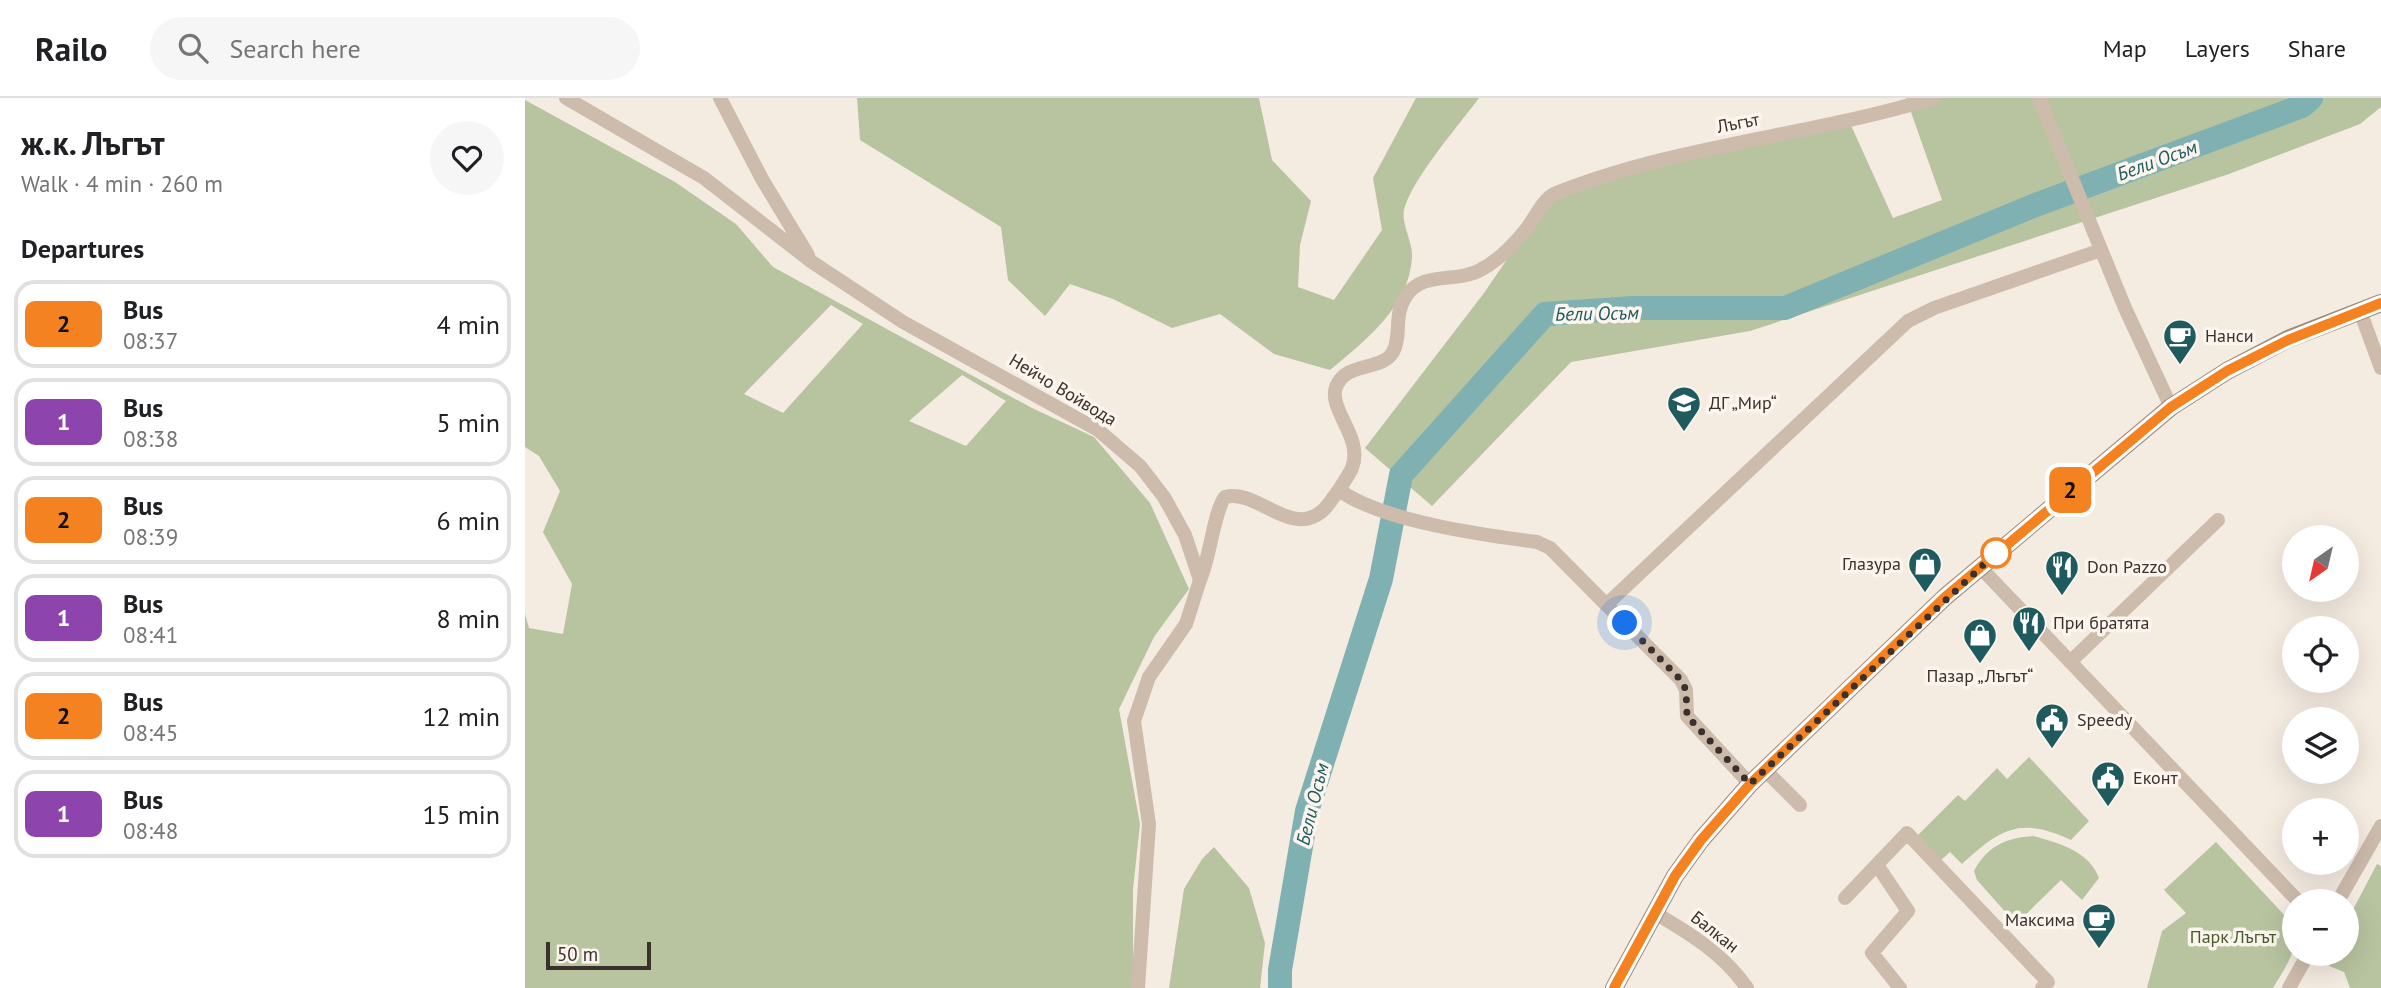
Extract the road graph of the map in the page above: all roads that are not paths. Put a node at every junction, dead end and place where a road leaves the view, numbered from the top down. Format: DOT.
graph roads {
  1 [pos="566,98"];
  2 [pos="720,98"];
  3 [pos="1934,98"];
  4 [pos="2039,98"];
  5 [pos="2101,250"];
  6 [pos="812,262"];
  7 [pos="2381,303"];
  8 [pos="2360,311"];
  9 [pos="2381,368"];
  10 [pos="2171,407"];
  11 [pos="1339,490"];
  12 [pos="2218,520"];
  13 [pos="1980,567"];
  14 [pos="1200,580"];
  15 [pos="1606,605"];
  16 [pos="2070,662"];
  17 [pos="1765,770"];
  18 [pos="1750,784"];
  19 [pos="1800,805"];
  20 [pos="2381,826"];
  21 [pos="1877,865"];
  22 [pos="2287,889"];
  23 [pos="2345,889"];
  24 [pos="1845,898"];
  25 [pos="1654,913"];
  26 [pos="2301,966"];
  27 [pos="1138,988"];
  28 [pos="1614,988"];
  29 [pos="1747,988"];
  30 [pos="1901,988"];
  31 [pos="2042,988"];
  32 [pos="2289,988"];
  1 -- 6 [label="street, Нейчо Войвода"];
  2 -- 6 [label="street"];
  3 -- 11 [label="street, Лъгът"];
  4 -- 5 [label="street"];
  5 -- 10 [label="street"];
  5 -- 15 [label="street"];
  6 -- 14 [label="street, Нейчо Войвода"];
  7 -- 8 [label="main road"];
  8 -- 9 [label="street"];
  8 -- 10 [label="main road"];
  10 -- 13 [label="main road"];
  11 -- 14 [label="street"];
  11 -- 15 [label="street"];
  12 -- 16 [label="street"];
  13 -- 16 [label="street"];
  13 -- 17 [label="main road"];
  14 -- 27 [label="street"];
  15 -- 18 [label="street"];
  16 -- 22 [label="street"];
  17 -- 18 [label="main road"];
  17 -- 19 [label="street"];
  18 -- 25 [label="main road"];
  20 -- 23 [label="street"];
  21 -- 24 [label="street"];
  21 -- 30 [label="street"];
  21 -- 31 [label="street"];
  25 -- 28 [label="main road"];
  25 -- 29 [label="street, Балкан"];
  26 -- 32 [label="street"];
}
